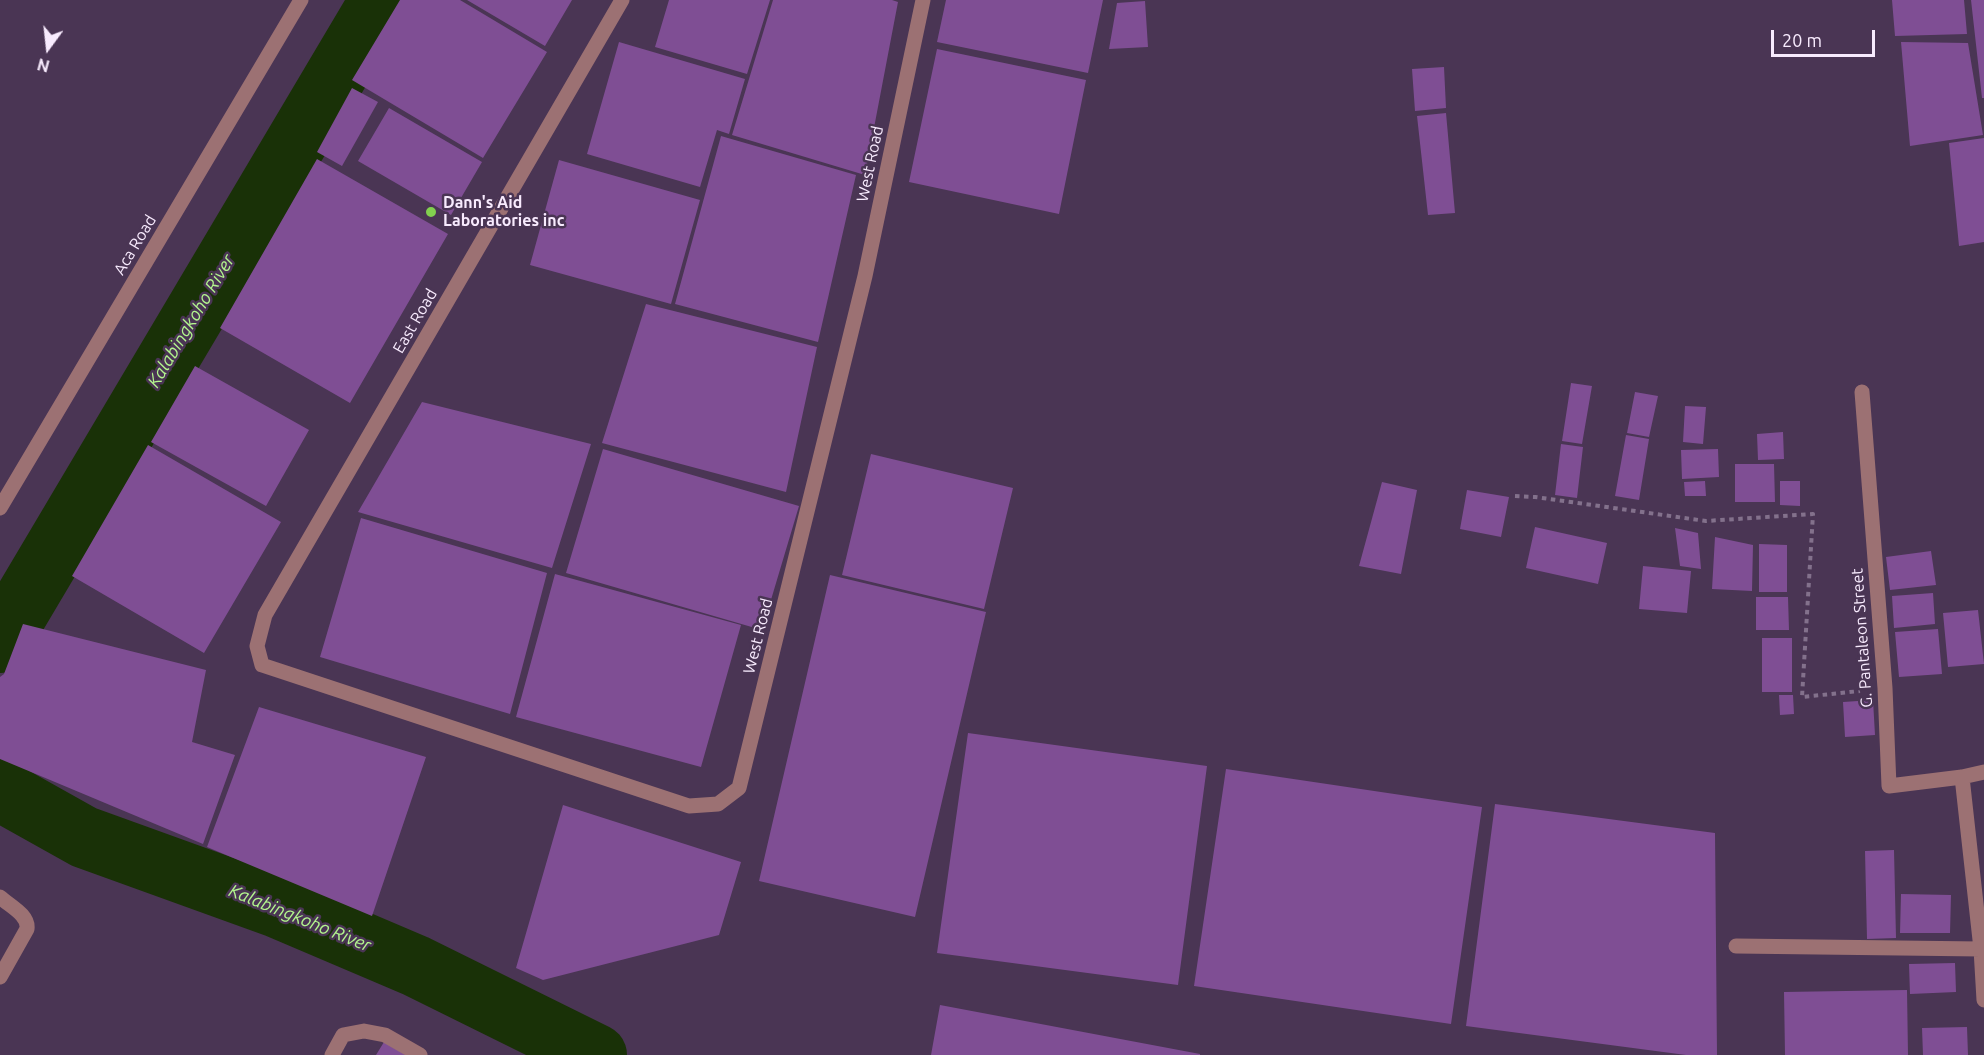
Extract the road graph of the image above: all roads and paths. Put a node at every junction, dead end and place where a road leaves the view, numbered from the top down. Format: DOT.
graph roads {
  1 [pos="301,0"];
  2 [pos="622,0"];
  3 [pos="923,0"];
  4 [pos="1862,393"];
  5 [pos="1515,496"];
  6 [pos="0,508"];
  7 [pos="262,665"];
  8 [pos="1885,688"];
  9 [pos="1984,772"];
  10 [pos="1962,777"];
  11 [pos="0,897"];
  12 [pos="1736,946"];
  13 [pos="1981,949"];
  14 [pos="0,977"];
  15 [pos="1984,1000"];
  16 [pos="332,1055"];
  17 [pos="420,1055"];
  1 -- 6 [label="street, Aca Road"];
  2 -- 7 [label="street, East Road"];
  3 -- 7 [label="street, West Road"];
  4 -- 8 [label="street, G. Pantaleon Street"];
  5 -- 8 [label="path"];
  8 -- 10 [label="street, G. Pantaleon Street"];
  9 -- 10 [label="street, G. Pantaleon Street"];
  10 -- 13 [label="street"];
  11 -- 14 [label="street"];
  12 -- 13 [label="street"];
  13 -- 15 [label="street"];
  16 -- 17 [label="street"];
}
